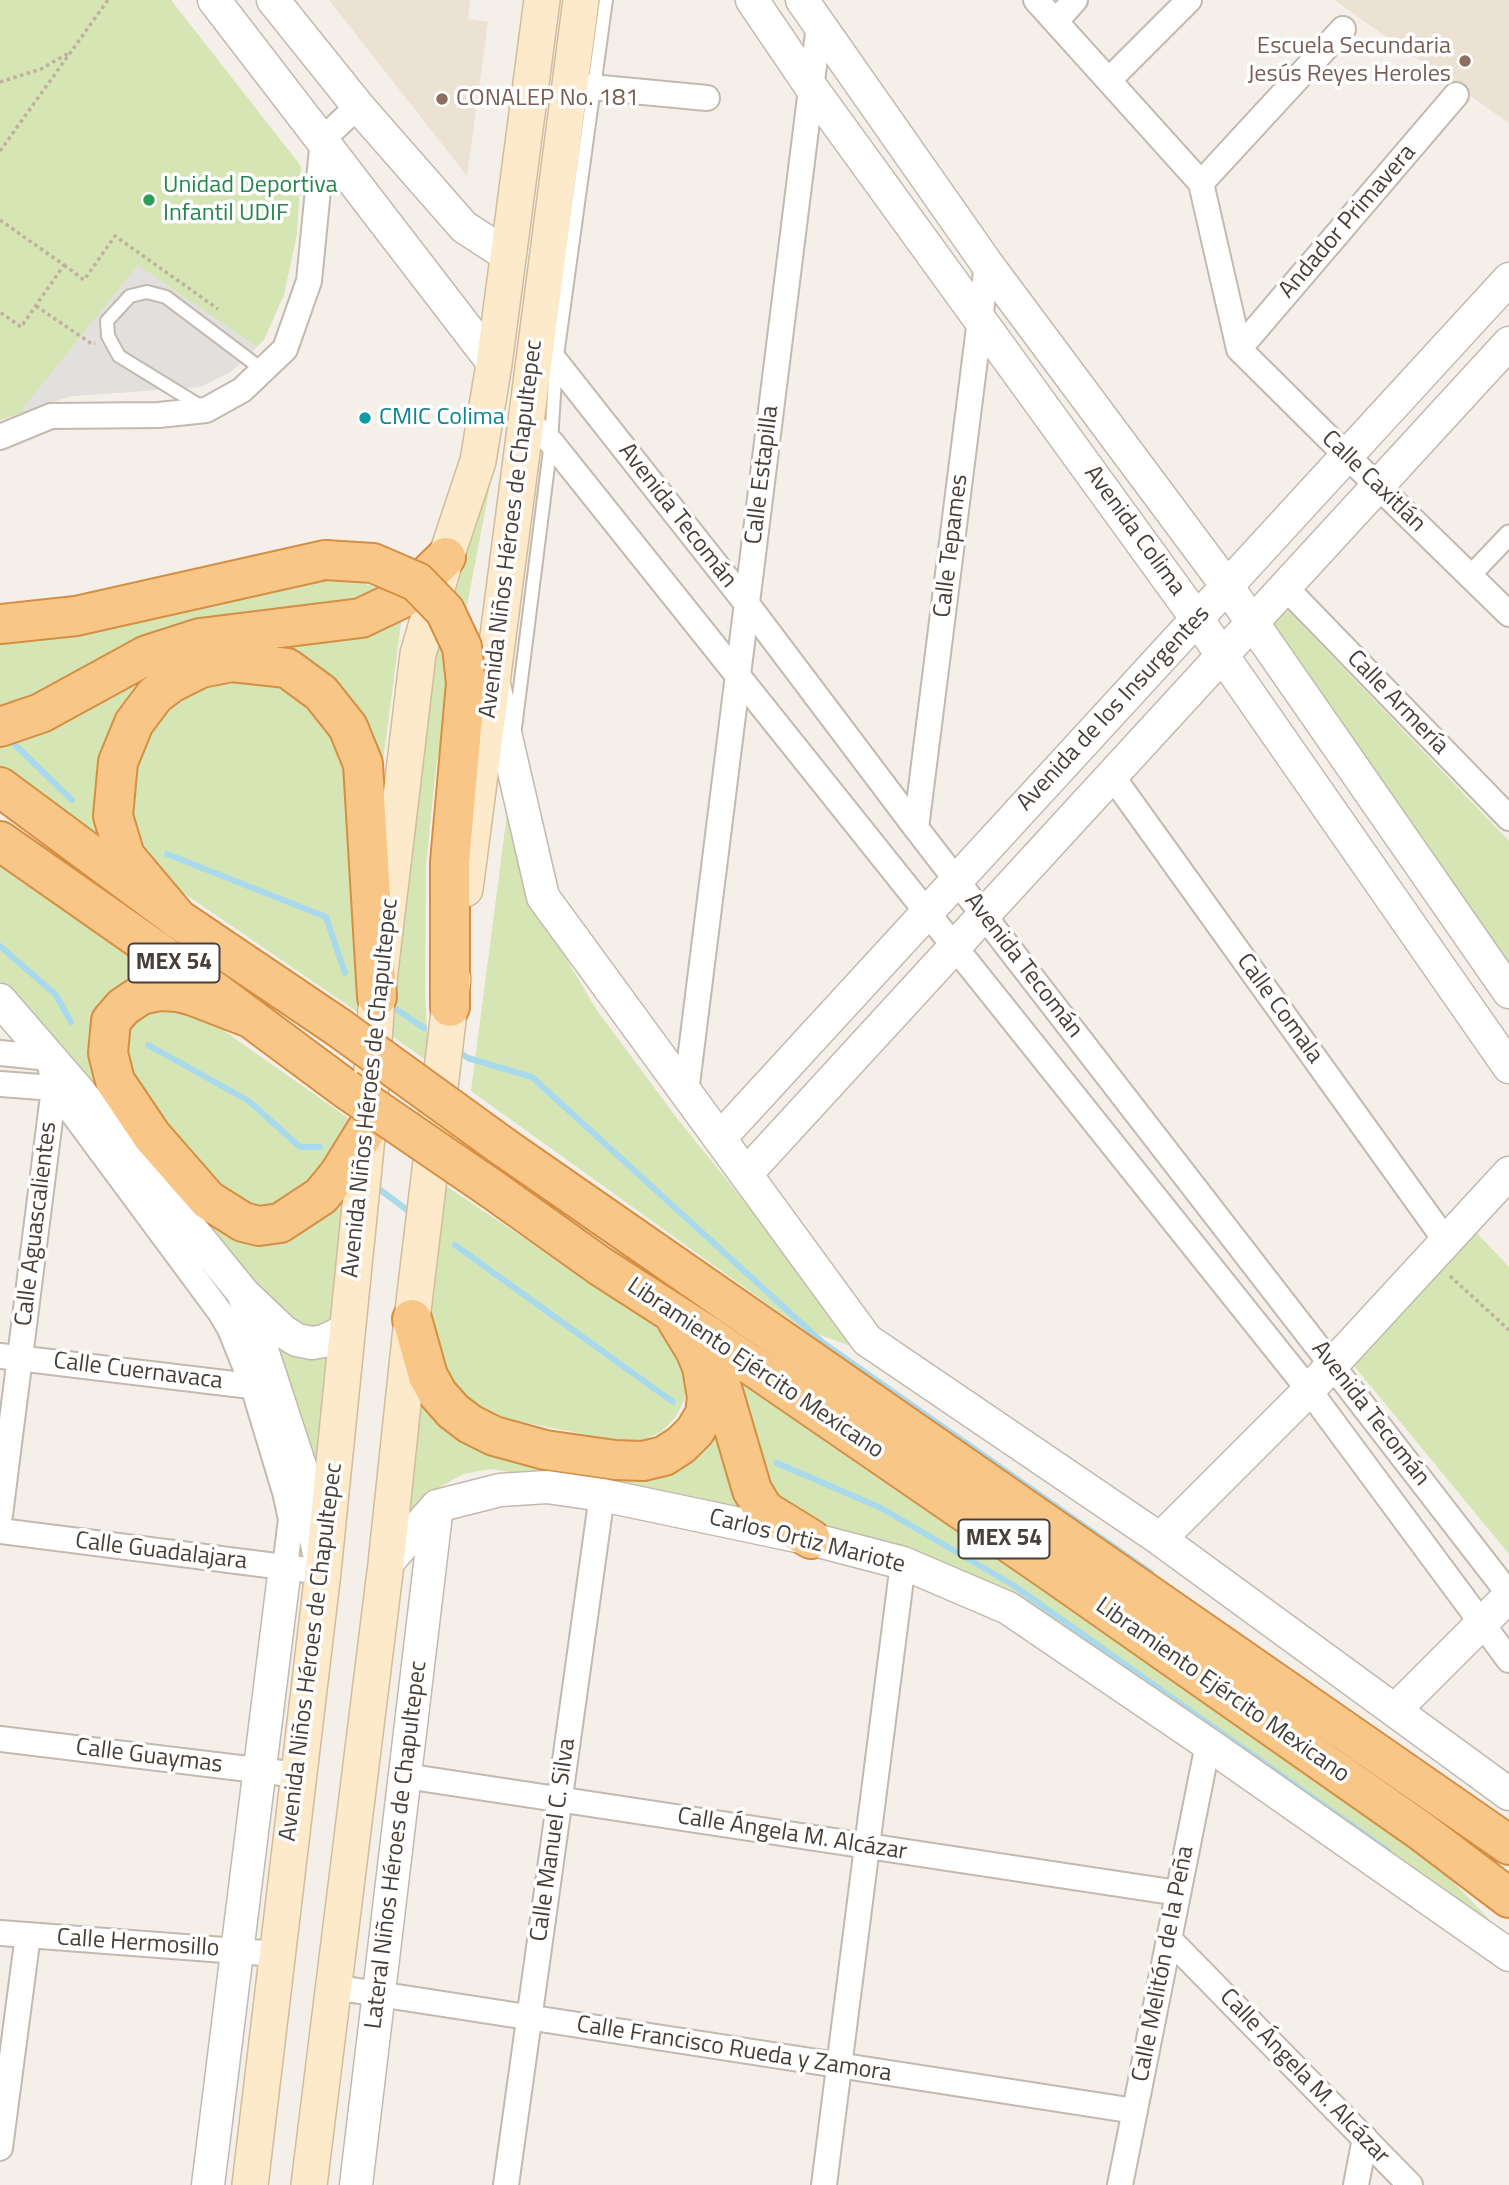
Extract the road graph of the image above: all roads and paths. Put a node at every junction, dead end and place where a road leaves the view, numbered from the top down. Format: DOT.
graph roads {
  1 [pos="108,0"];
  2 [pos="214,0"];
  3 [pos="273,0"];
  4 [pos="542,0"];
  5 [pos="581,0"];
  6 [pos="606,0"];
  7 [pos="752,0"];
  8 [pos="1037,0"];
  9 [pos="1075,0"];
  10 [pos="1189,0"];
  11 [pos="811,12"];
  12 [pos="1056,21"];
  13 [pos="1343,29"];
  14 [pos="71,52"];
  15 [pos="1109,80"];
  16 [pos="0,82"];
  17 [pos="582,86"];
  18 [pos="811,87"];
  19 [pos="1456,95"];
  20 [pos="708,97"];
  21 [pos="358,106"];
  22 [pos="323,139"];
  23 [pos="0,150"];
  24 [pos="1201,183"];
  25 [pos="0,220"];
  26 [pos="507,256"];
  27 [pos="987,264"];
  28 [pos="64,265"];
  29 [pos="1509,279"];
  30 [pos="36,306"];
  31 [pos="218,309"];
  32 [pos="0,312"];
  33 [pos="981,319"];
  34 [pos="108,335"];
  35 [pos="1509,343"];
  36 [pos="1239,349"];
  37 [pos="547,351"];
  38 [pos="494,363"];
  39 [pos="263,370"];
  40 [pos="206,410"];
  41 [pos="538,431"];
  42 [pos="0,438"];
  43 [pos="1347,456"];
  44 [pos="1377,486"];
  45 [pos="1509,535"];
  46 [pos="446,557"];
  47 [pos="1470,576"];
  48 [pos="1227,586"];
  49 [pos="1285,587"];
  50 [pos="747,604"];
  51 [pos="1509,614"];
  52 [pos="1197,619"];
  53 [pos="0,624"];
  54 [pos="1251,624"];
  55 [pos="1222,656"];
  56 [pos="738,675"];
  57 [pos="479,680"];
  58 [pos="0,727"];
  59 [pos="511,759"];
  60 [pos="1112,776"];
  61 [pos="0,787"];
  62 [pos="1509,818"];
  63 [pos="916,828"];
  64 [pos="0,841"];
  65 [pos="957,880"];
  66 [pos="927,914"];
  67 [pos="984,915"];
  68 [pos="178,919"];
  69 [pos="956,947"];
  70 [pos="1509,992"];
  71 [pos="377,997"];
  72 [pos="0,1000"];
  73 [pos="450,1007"];
  74 [pos="250,1018"];
  75 [pos="819,1032"];
  76 [pos="0,1053"];
  77 [pos="845,1067"];
  78 [pos="1509,1067"];
  79 [pos="52,1073"];
  80 [pos="0,1084"];
  81 [pos="686,1092"];
  82 [pos="368,1127"];
  83 [pos="720,1138"];
  84 [pos="1509,1173"];
  85 [pos="746,1174"];
  86 [pos="1438,1250"];
  87 [pos="244,1294"];
  88 [pos="671,1311"];
  89 [pos="412,1319"];
  90 [pos="347,1330"];
  91 [pos="1509,1330"];
  92 [pos="707,1335"];
  93 [pos="10,1357"];
  94 [pos="1331,1364"];
  95 [pos="264,1387"];
  96 [pos="1309,1390"];
  97 [pos="603,1495"];
  98 [pos="437,1506"];
  99 [pos="0,1515"];
  100 [pos="0,1531"];
  101 [pos="811,1539"];
  102 [pos="1160,1539"];
  103 [pos="386,1563"];
  104 [pos="903,1563"];
  105 [pos="285,1567"];
  106 [pos="323,1572"];
  107 [pos="1509,1595"];
  108 [pos="1482,1624"];
  109 [pos="1509,1660"];
  110 [pos="1395,1710"];
  111 [pos="0,1739"];
  112 [pos="1208,1744"];
  113 [pos="260,1770"];
  114 [pos="298,1775"];
  115 [pos="405,1776"];
  116 [pos="1509,1794"];
  117 [pos="560,1800"];
  118 [pos="1421,1831"];
  119 [pos="1509,1845"];
  120 [pos="867,1846"];
  121 [pos="1178,1893"];
  122 [pos="1509,1898"];
  123 [pos="1509,1924"];
  124 [pos="0,1933"];
  125 [pos="29,1935"];
  126 [pos="1169,1939"];
  127 [pos="237,1951"];
  128 [pos="277,1954"];
  129 [pos="1509,1955"];
  130 [pos="333,1987"];
  131 [pos="379,1994"];
  132 [pos="529,2018"];
  133 [pos="839,2066"];
  134 [pos="1135,2111"];
  135 [pos="1365,2138"];
  136 [pos="0,2148"];
  137 [pos="208,2185"];
  138 [pos="250,2185"];
  139 [pos="309,2185"];
  140 [pos="356,2185"];
  141 [pos="506,2185"];
  142 [pos="824,2185"];
  143 [pos="1120,2185"];
  144 [pos="1356,2185"];
  145 [pos="1410,2185"];
  1 -- 14 [label="path"];
  2 -- 22 [label="street"];
  3 -- 21 [label="street"];
  4 -- 26 [label="main road, Avenida Niños Héroes de Chapultepec"];
  5 -- 17 [label="main road, Avenida Niños Héroes de Chapultepec"];
  6 -- 17 [label="lane"];
  7 -- 18 [label="street, Avenida Colima"];
  8 -- 12 [label="street"];
  9 -- 12 [label="street"];
  10 -- 15 [label="street"];
  11 -- 18 [label="street, Calle Estapilla"];
  11 -- 27 [label="street, Avenida Colima"];
  12 -- 15 [label="street"];
  13 -- 24 [label="street"];
  14 -- 16 [label="path"];
  14 -- 23 [label="path"];
  15 -- 24 [label="street"];
  17 -- 20 [label="street"];
  17 -- 37 [label="main road, Avenida Niños Héroes de Chapultepec"];
  18 -- 33 [label="street, Avenida Colima"];
  18 -- 50 [label="street, Calle Estapilla"];
  19 -- 36 [label="street, Andador Primavera"];
  21 -- 22 [label="street"];
  21 -- 26 [label="street"];
  22 -- 38 [label="street"];
  22 -- 39 [label="street"];
  24 -- 36 [label="street"];
  25 -- 28 [label="path"];
  26 -- 38 [label="main road, Avenida Niños Héroes de Chapultepec"];
  27 -- 33 [label="street, Calle Tepames"];
  27 -- 48 [label="street, Avenida Colima"];
  28 -- 30 [label="path"];
  28 -- 31 [label="path"];
  29 -- 43 [label="street, Avenida de los Insurgentes"];
  30 -- 32 [label="path"];
  30 -- 34 [label="path"];
  33 -- 52 [label="street, Avenida Colima"];
  33 -- 63 [label="street, Calle Tepames"];
  34 -- 39 [label="lane"];
  34 -- 40 [label="lane"];
  35 -- 44 [label="street, Avenida de los Insurgentes"];
  36 -- 43 [label="street, Calle Caxitlán"];
  37 -- 41 [label="main road, Avenida Niños Héroes de Chapultepec"];
  37 -- 50 [label="street, Avenida Tecomán"];
  38 -- 46 [label="main road, Avenida Niños Héroes de Chapultepec"];
  39 -- 40 [label="street"];
  40 -- 42 [label="street"];
  41 -- 56 [label="street, Avenida Tecomán"];
  41 -- 57 [label="main road, Avenida Niños Héroes de Chapultepec"];
  41 -- 59 [label="lane"];
  43 -- 44 [label="street, Calle Caxitlán"];
  43 -- 48 [label="street, Avenida de los Insurgentes"];
  44 -- 47 [label="street, Calle Caxitlán"];
  44 -- 49 [label="street, Avenida de los Insurgentes"];
  45 -- 47 [label="street"];
  46 -- 58 [label="highway"];
  46 -- 71 [label="main road, Avenida Niños Héroes de Chapultepec"];
  47 -- 51 [label="street, Calle Caxitlán"];
  48 -- 52 [label="street, Avenida de los Insurgentes"];
  48 -- 54 [label="street, Avenida Colima"];
  49 -- 54 [label="street, Avenida de los Insurgentes"];
  49 -- 62 [label="street, Calle Armería"];
  50 -- 56 [label="street, Calle Estapilla"];
  50 -- 63 [label="street, Avenida Tecomán"];
  52 -- 55 [label="street, Avenida Colima"];
  52 -- 65 [label="street, Avenida de los Insurgentes"];
  53 -- 57 [label="highway, bridge"];
  54 -- 55 [label="street, Avenida de los Insurgentes"];
  54 -- 70 [label="street, Avenida Colima"];
  55 -- 60 [label="street, Avenida de los Insurgentes"];
  55 -- 78 [label="street, Avenida Colima"];
  56 -- 66 [label="street, Avenida Tecomán"];
  56 -- 81 [label="street, Calle Estapilla"];
  57 -- 59 [label="street"];
  57 -- 73 [label="highway"];
  59 -- 81 [label="street"];
  60 -- 67 [label="street, Avenida de los Insurgentes"];
  60 -- 86 [label="street, Calle Comala"];
  61 -- 68 [label="highway, Libramiento Ejército Mexicano / MEX 54"];
  63 -- 65 [label="street, Avenida Tecomán"];
  64 -- 74 [label="highway, Libramiento Ejército Mexicano / MEX 54"];
  65 -- 66 [label="street, Avenida de los Insurgentes"];
  65 -- 67 [label="street, Avenida Tecomán"];
  66 -- 69 [label="street, Avenida Tecomán"];
  66 -- 75 [label="street, Avenida de los Insurgentes"];
  67 -- 69 [label="street, Avenida de los Insurgentes"];
  67 -- 94 [label="street, Avenida Tecomán"];
  68 -- 71 [label="highway"];
  68 -- 119 [label="highway, Libramiento Ejército Mexicano / MEX 54, bridge"];
  69 -- 77 [label="street, Avenida de los Insurgentes"];
  69 -- 96 [label="street, Avenida Tecomán"];
  71 -- 82 [label="main road, Avenida Niños Héroes de Chapultepec"];
  72 -- 79 [label="street"];
  73 -- 89 [label="main road"];
  74 -- 82 [label="highway"];
  74 -- 88 [label="highway, Libramiento Ejército Mexicano / MEX 54, bridge"];
  75 -- 77 [label="street"];
  75 -- 83 [label="street, Avenida de los Insurgentes"];
  76 -- 79 [label="street"];
  77 -- 85 [label="street, Avenida de los Insurgentes"];
  79 -- 80 [label="street"];
  79 -- 87 [label="street"];
  79 -- 93 [label="street, Calle Aguascalientes"];
  79 -- 95 [label="street"];
  81 -- 83 [label="street"];
  82 -- 90 [label="main road, Avenida Niños Héroes de Chapultepec"];
  83 -- 85 [label="street"];
  84 -- 86 [label="street"];
  85 -- 102 [label="street"];
  86 -- 91 [label="path"];
  86 -- 94 [label="street"];
  87 -- 90 [label="street"];
  87 -- 95 [label="street"];
  88 -- 89 [label="highway"];
  88 -- 92 [label="highway, Libramiento Ejército Mexicano / MEX 54"];
  89 -- 103 [label="main road"];
  90 -- 106 [label="main road, Avenida Niños Héroes de Chapultepec"];
  92 -- 101 [label="highway"];
  92 -- 118 [label="highway, Libramiento Ejército Mexicano / MEX 54"];
  93 -- 95 [label="street, Calle Cuernavaca"];
  93 -- 99 [label="street, Calle Aguascalientes"];
  94 -- 96 [label="street"];
  94 -- 107 [label="street, Avenida Tecomán"];
  95 -- 105 [label="street"];
  95 -- 106 [label="street"];
  96 -- 102 [label="street"];
  96 -- 108 [label="street, Avenida Tecomán"];
  97 -- 98 [label="street, Carlos Ortiz Mariote"];
  97 -- 101 [label="street, Carlos Ortiz Mariote"];
  97 -- 117 [label="street, Calle Manuel C. Silva"];
  98 -- 103 [label="street"];
  98 -- 115 [label="street, Lateral Niños Héroes de Chapultepec"];
  100 -- 105 [label="street, Calle Guadalajara"];
  101 -- 104 [label="street, Carlos Ortiz Mariote"];
  102 -- 110 [label="street"];
  103 -- 130 [label="main road"];
  104 -- 112 [label="street, Carlos Ortiz Mariote"];
  104 -- 120 [label="street"];
  105 -- 106 [label="street, Calle Guadalajara"];
  105 -- 113 [label="street"];
  106 -- 114 [label="main road, Avenida Niños Héroes de Chapultepec"];
  107 -- 108 [label="street"];
  108 -- 109 [label="street, Avenida Tecomán"];
  108 -- 110 [label="street"];
  110 -- 116 [label="street"];
  111 -- 113 [label="street, Calle Guaymas"];
  112 -- 121 [label="street, Calle Melitón de la Peña"];
  112 -- 129 [label="street"];
  113 -- 114 [label="street, Calle Guaymas"];
  113 -- 127 [label="street"];
  114 -- 128 [label="main road, Avenida Niños Héroes de Chapultepec"];
  115 -- 117 [label="street, Calle Ángela M. Alcázar"];
  115 -- 131 [label="street, Lateral Niños Héroes de Chapultepec"];
  117 -- 120 [label="street, Calle Ángela M. Alcázar"];
  117 -- 132 [label="street, Calle Manuel C. Silva"];
  118 -- 122 [label="highway, Libramiento Ejército Mexicano / MEX 54"];
  118 -- 123 [label="highway"];
  120 -- 121 [label="street, Calle Ángela M. Alcázar"];
  120 -- 133 [label="street"];
  121 -- 126 [label="street, Calle Melitón de la Peña"];
  124 -- 125 [label="street, Calle Hermosillo"];
  125 -- 127 [label="street, Calle Hermosillo"];
  125 -- 136 [label="street"];
  126 -- 134 [label="street, Calle Melitón de la Peña"];
  126 -- 135 [label="street, Calle Ángela M. Alcázar"];
  127 -- 128 [label="street, Calle Hermosillo"];
  127 -- 137 [label="street"];
  128 -- 138 [label="main road, Avenida Niños Héroes de Chapultepec"];
  130 -- 131 [label="street, Calle Francisco Rueda y Zamora"];
  130 -- 139 [label="main road"];
  131 -- 132 [label="street, Calle Francisco Rueda y Zamora"];
  131 -- 140 [label="street, Lateral Niños Héroes de Chapultepec"];
  132 -- 133 [label="street, Calle Francisco Rueda y Zamora"];
  132 -- 141 [label="street, Calle Manuel C. Silva"];
  133 -- 134 [label="street, Calle Francisco Rueda y Zamora"];
  133 -- 142 [label="street"];
  134 -- 143 [label="street, Calle Melitón de la Peña"];
  135 -- 144 [label="street"];
  135 -- 145 [label="street, Calle Ángela M. Alcázar"];
}
